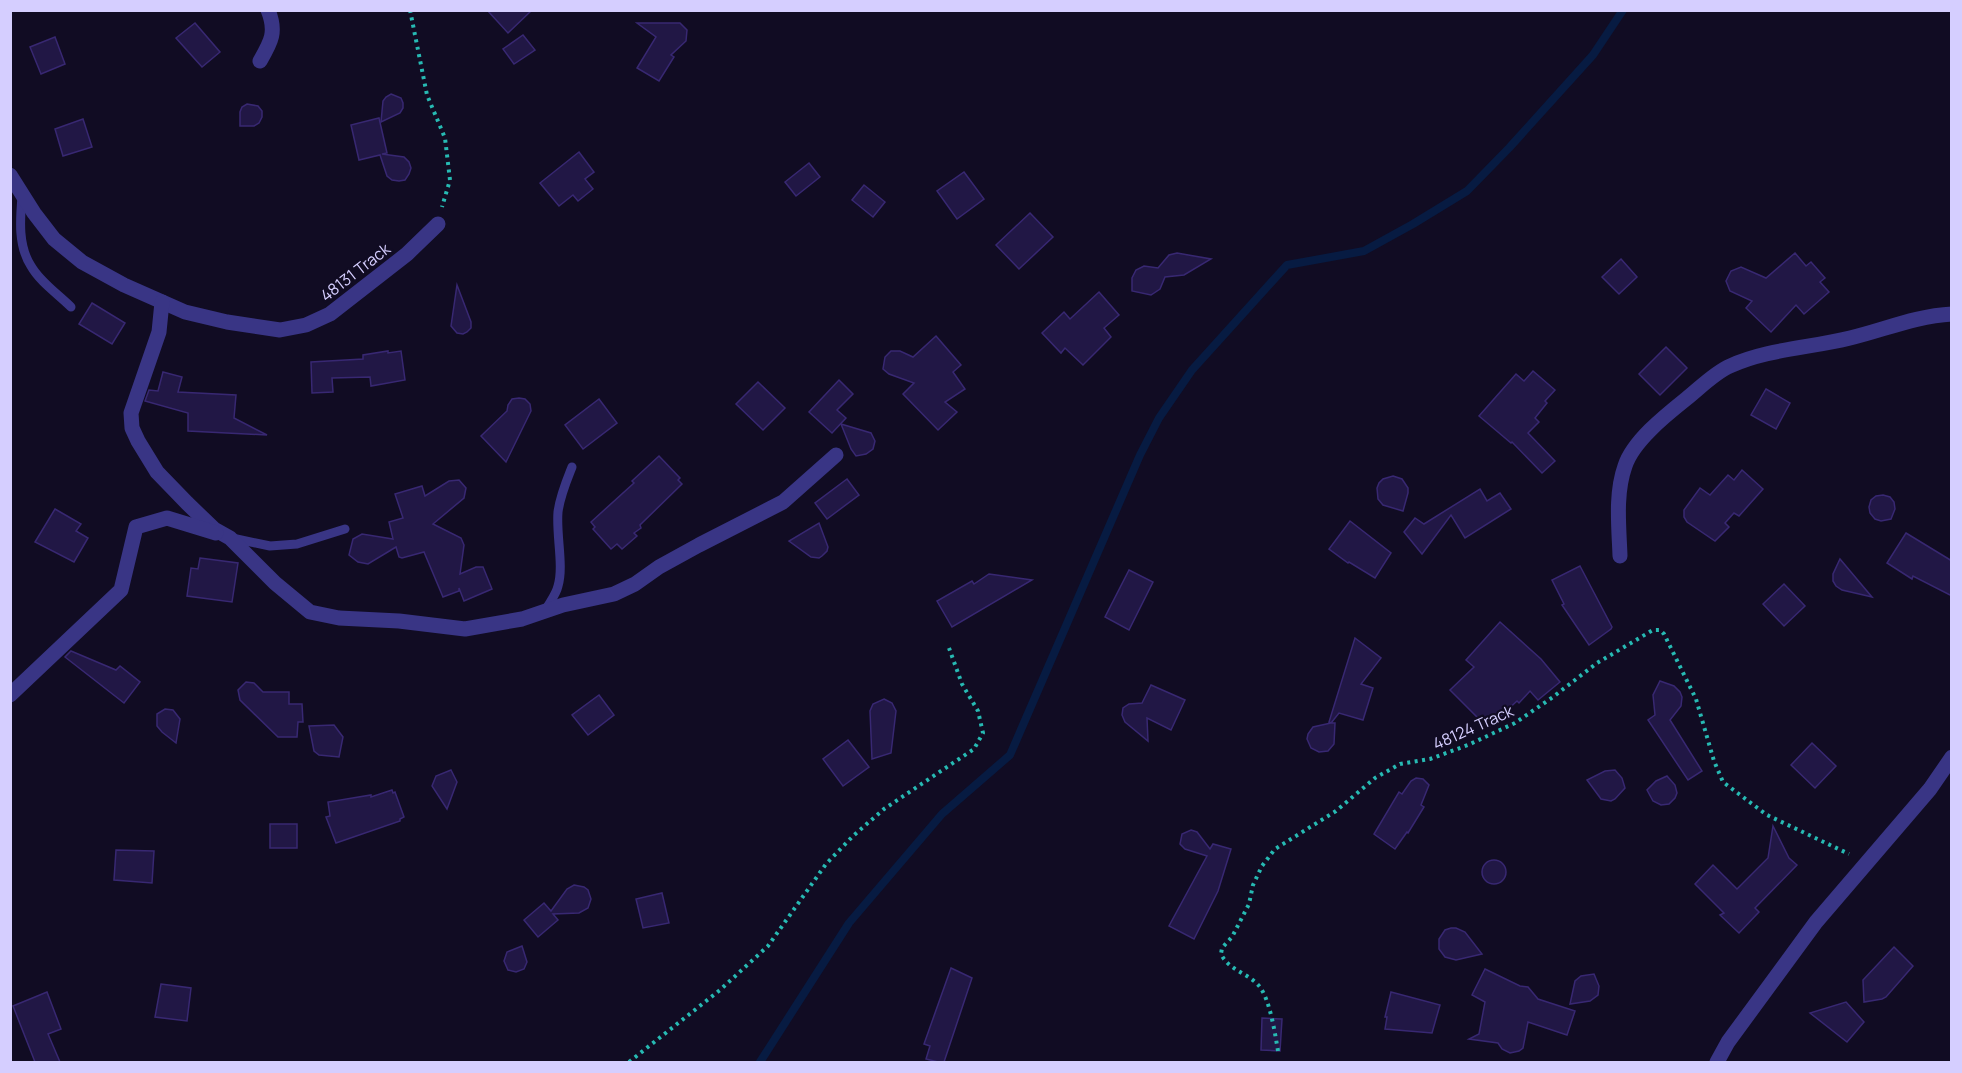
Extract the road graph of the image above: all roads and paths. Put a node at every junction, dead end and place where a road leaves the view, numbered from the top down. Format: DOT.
graph roads {
  1 [pos="268,10"];
  2 [pos="410,10"];
  3 [pos="260,60"];
  4 [pos="10,175"];
  5 [pos="22,194"];
  6 [pos="438,224"];
  7 [pos="162,302"];
  8 [pos="71,307"];
  9 [pos="1952,314"];
  10 [pos="836,455"];
  11 [pos="572,467"];
  12 [pos="345,529"];
  13 [pos="230,538"];
  14 [pos="1620,556"];
  15 [pos="545,611"];
  16 [pos="949,648"];
  17 [pos="10,695"];
  18 [pos="1952,757"];
  19 [pos="1866,863"];
  20 [pos="1278,1051"];
  21 [pos="629,1062"];
  22 [pos="1717,1062"];
  1 -- 3 [label="street"];
  2 -- 6 [label="path"];
  4 -- 5 [label="street, 48131 Track"];
  5 -- 7 [label="street, 48131 Track"];
  5 -- 8 [label="lane"];
  6 -- 7 [label="street, 48131 Track"];
  7 -- 13 [label="street"];
  9 -- 14 [label="street"];
  10 -- 15 [label="street"];
  11 -- 15 [label="lane"];
  12 -- 13 [label="lane"];
  13 -- 15 [label="street"];
  13 -- 17 [label="street"];
  16 -- 21 [label="path"];
  18 -- 19 [label="street"];
  19 -- 20 [label="path, 48124 Track"];
  19 -- 22 [label="street"];
}
